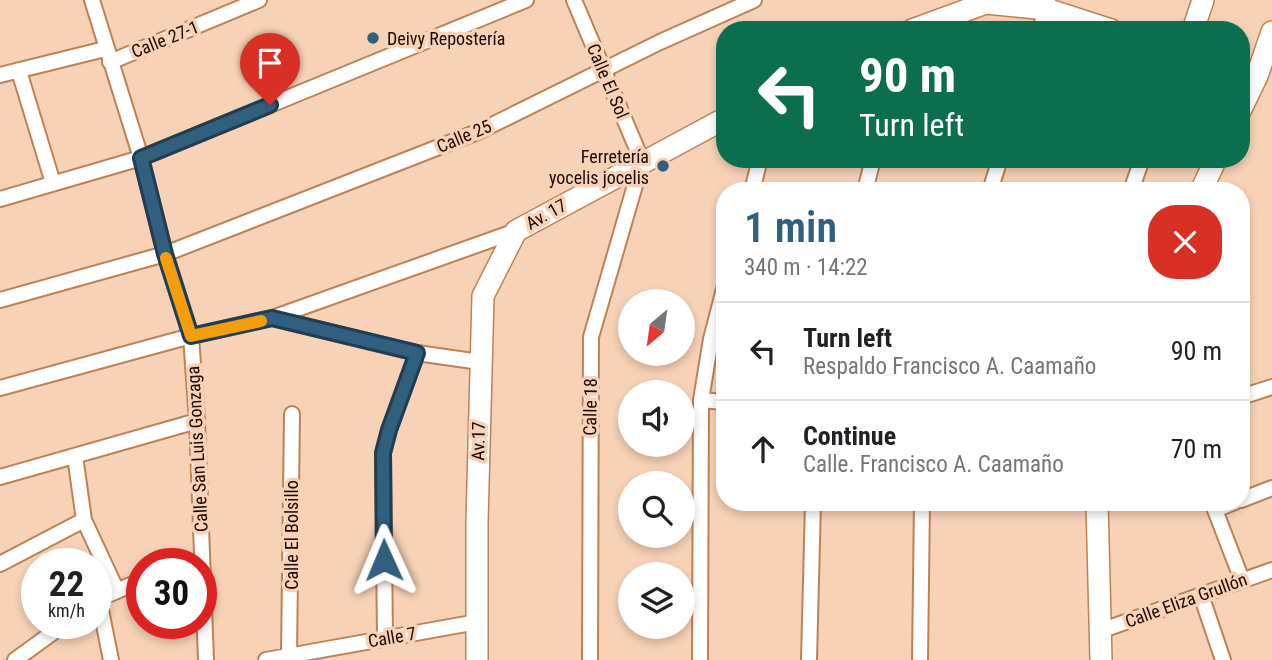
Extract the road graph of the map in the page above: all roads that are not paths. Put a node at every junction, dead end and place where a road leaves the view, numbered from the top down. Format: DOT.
graph roads {
  1 [pos="92,0"];
  2 [pos="259,0"];
  3 [pos="526,0"];
  4 [pos="574,0"];
  5 [pos="754,0"];
  6 [pos="1203,0"];
  7 [pos="1047,4"];
  8 [pos="937,21"];
  9 [pos="1042,21"];
  10 [pos="1089,21"];
  11 [pos="1196,21"];
  12 [pos="1272,32"];
  13 [pos="108,55"];
  14 [pos="603,70"];
  15 [pos="19,71"];
  16 [pos="0,75"];
  17 [pos="1256,77"];
  18 [pos="716,123"];
  19 [pos="141,158"];
  20 [pos="642,161"];
  21 [pos="53,183"];
  22 [pos="0,199"];
  23 [pos="516,231"];
  24 [pos="165,254"];
  25 [pos="0,300"];
  26 [pos="272,318"];
  27 [pos="716,320"];
  28 [pos="191,336"];
  29 [pos="417,353"];
  30 [pos="480,362"];
  31 [pos="1272,387"];
  32 [pos="0,388"];
  33 [pos="1250,394"];
  34 [pos="701,400"];
  35 [pos="716,401"];
  36 [pos="292,414"];
  37 [pos="197,421"];
  38 [pos="75,456"];
  39 [pos="0,477"];
  40 [pos="1272,488"];
  41 [pos="1250,497"];
  42 [pos="813,511"];
  43 [pos="922,511"];
  44 [pos="1097,511"];
  45 [pos="1215,511"];
  46 [pos="84,520"];
  47 [pos="201,548"];
  48 [pos="0,564"];
  49 [pos="1272,570"];
  50 [pos="1242,580"];
  51 [pos="126,587"];
  52 [pos="117,591"];
  53 [pos="112,594"];
  54 [pos="1201,595"];
  55 [pos="477,622"];
  56 [pos="1100,631"];
  57 [pos="385,638"];
  58 [pos="44,639"];
  59 [pos="106,639"];
  60 [pos="205,639"];
  61 [pos="289,655"];
  62 [pos="15,660"];
  63 [pos="111,660"];
  64 [pos="206,660"];
  65 [pos="266,660"];
  66 [pos="477,660"];
  67 [pos="590,660"];
  68 [pos="700,660"];
  69 [pos="809,660"];
  70 [pos="920,660"];
  71 [pos="1101,660"];
  72 [pos="1223,660"];
  1 -- 13 [label="street, Calle San Luis Gonzaga"];
  2 -- 13 [label="street, Calle 27-1"];
  3 -- 19 [label="street"];
  4 -- 14 [label="street, Calle El Sol"];
  5 -- 14 [label="street, Calle 25"];
  6 -- 11 [label="main road"];
  7 -- 8 [label="main road"];
  7 -- 9 [label="street"];
  7 -- 10 [label="main road"];
  12 -- 17 [label="main road"];
  13 -- 15 [label="street, Calle 27-1"];
  13 -- 19 [label="street, Calle San Luis Gonzaga"];
  14 -- 20 [label="street, Calle El Sol"];
  14 -- 24 [label="street, Calle 25"];
  15 -- 16 [label="street, Calle 27-1"];
  15 -- 21 [label="street"];
  18 -- 20 [label="main road, Av. 17"];
  19 -- 21 [label="street"];
  19 -- 24 [label="street, Calle San Luis Gonzaga"];
  20 -- 23 [label="main road, Av. 17"];
  20 -- 67 [label="street, Calle 18"];
  21 -- 22 [label="street"];
  23 -- 26 [label="street"];
  23 -- 30 [label="main road, Av.17"];
  24 -- 25 [label="street, Calle 25"];
  24 -- 28 [label="street, Calle San Luis Gonzaga"];
  26 -- 28 [label="street"];
  26 -- 29 [label="street"];
  27 -- 34 [label="street"];
  28 -- 32 [label="street"];
  28 -- 37 [label="street, Calle San Luis Gonzaga"];
  29 -- 30 [label="street"];
  29 -- 57 [label="street"];
  30 -- 55 [label="main road, Av.17"];
  31 -- 33 [label="street"];
  34 -- 35 [label="street"];
  34 -- 68 [label="street"];
  36 -- 61 [label="street, Calle El Bolsillo"];
  37 -- 38 [label="street"];
  37 -- 47 [label="street, Calle San Luis Gonzaga"];
  38 -- 39 [label="street"];
  38 -- 46 [label="street"];
  40 -- 41 [label="street"];
  42 -- 69 [label="street"];
  43 -- 70 [label="street"];
  44 -- 56 [label="main road"];
  45 -- 50 [label="street"];
  46 -- 48 [label="street"];
  46 -- 52 [label="street"];
  49 -- 50 [label="street, Calle Eliza Grullón"];
  50 -- 54 [label="street, Calle Eliza Grullón"];
  51 -- 52 [label="street"];
  52 -- 53 [label="street"];
  54 -- 56 [label="street, Calle Eliza Grullón"];
  54 -- 72 [label="street"];
  55 -- 57 [label="street, Calle 7"];
  55 -- 66 [label="main road, Av.17"];
  56 -- 71 [label="main road"];
  57 -- 61 [label="street, Calle 7"];
  58 -- 62 [label="street"];
  59 -- 63 [label="street"];
  60 -- 64 [label="street, Calle San Luis Gonzaga"];
  61 -- 65 [label="street, Calle 7"];
}
